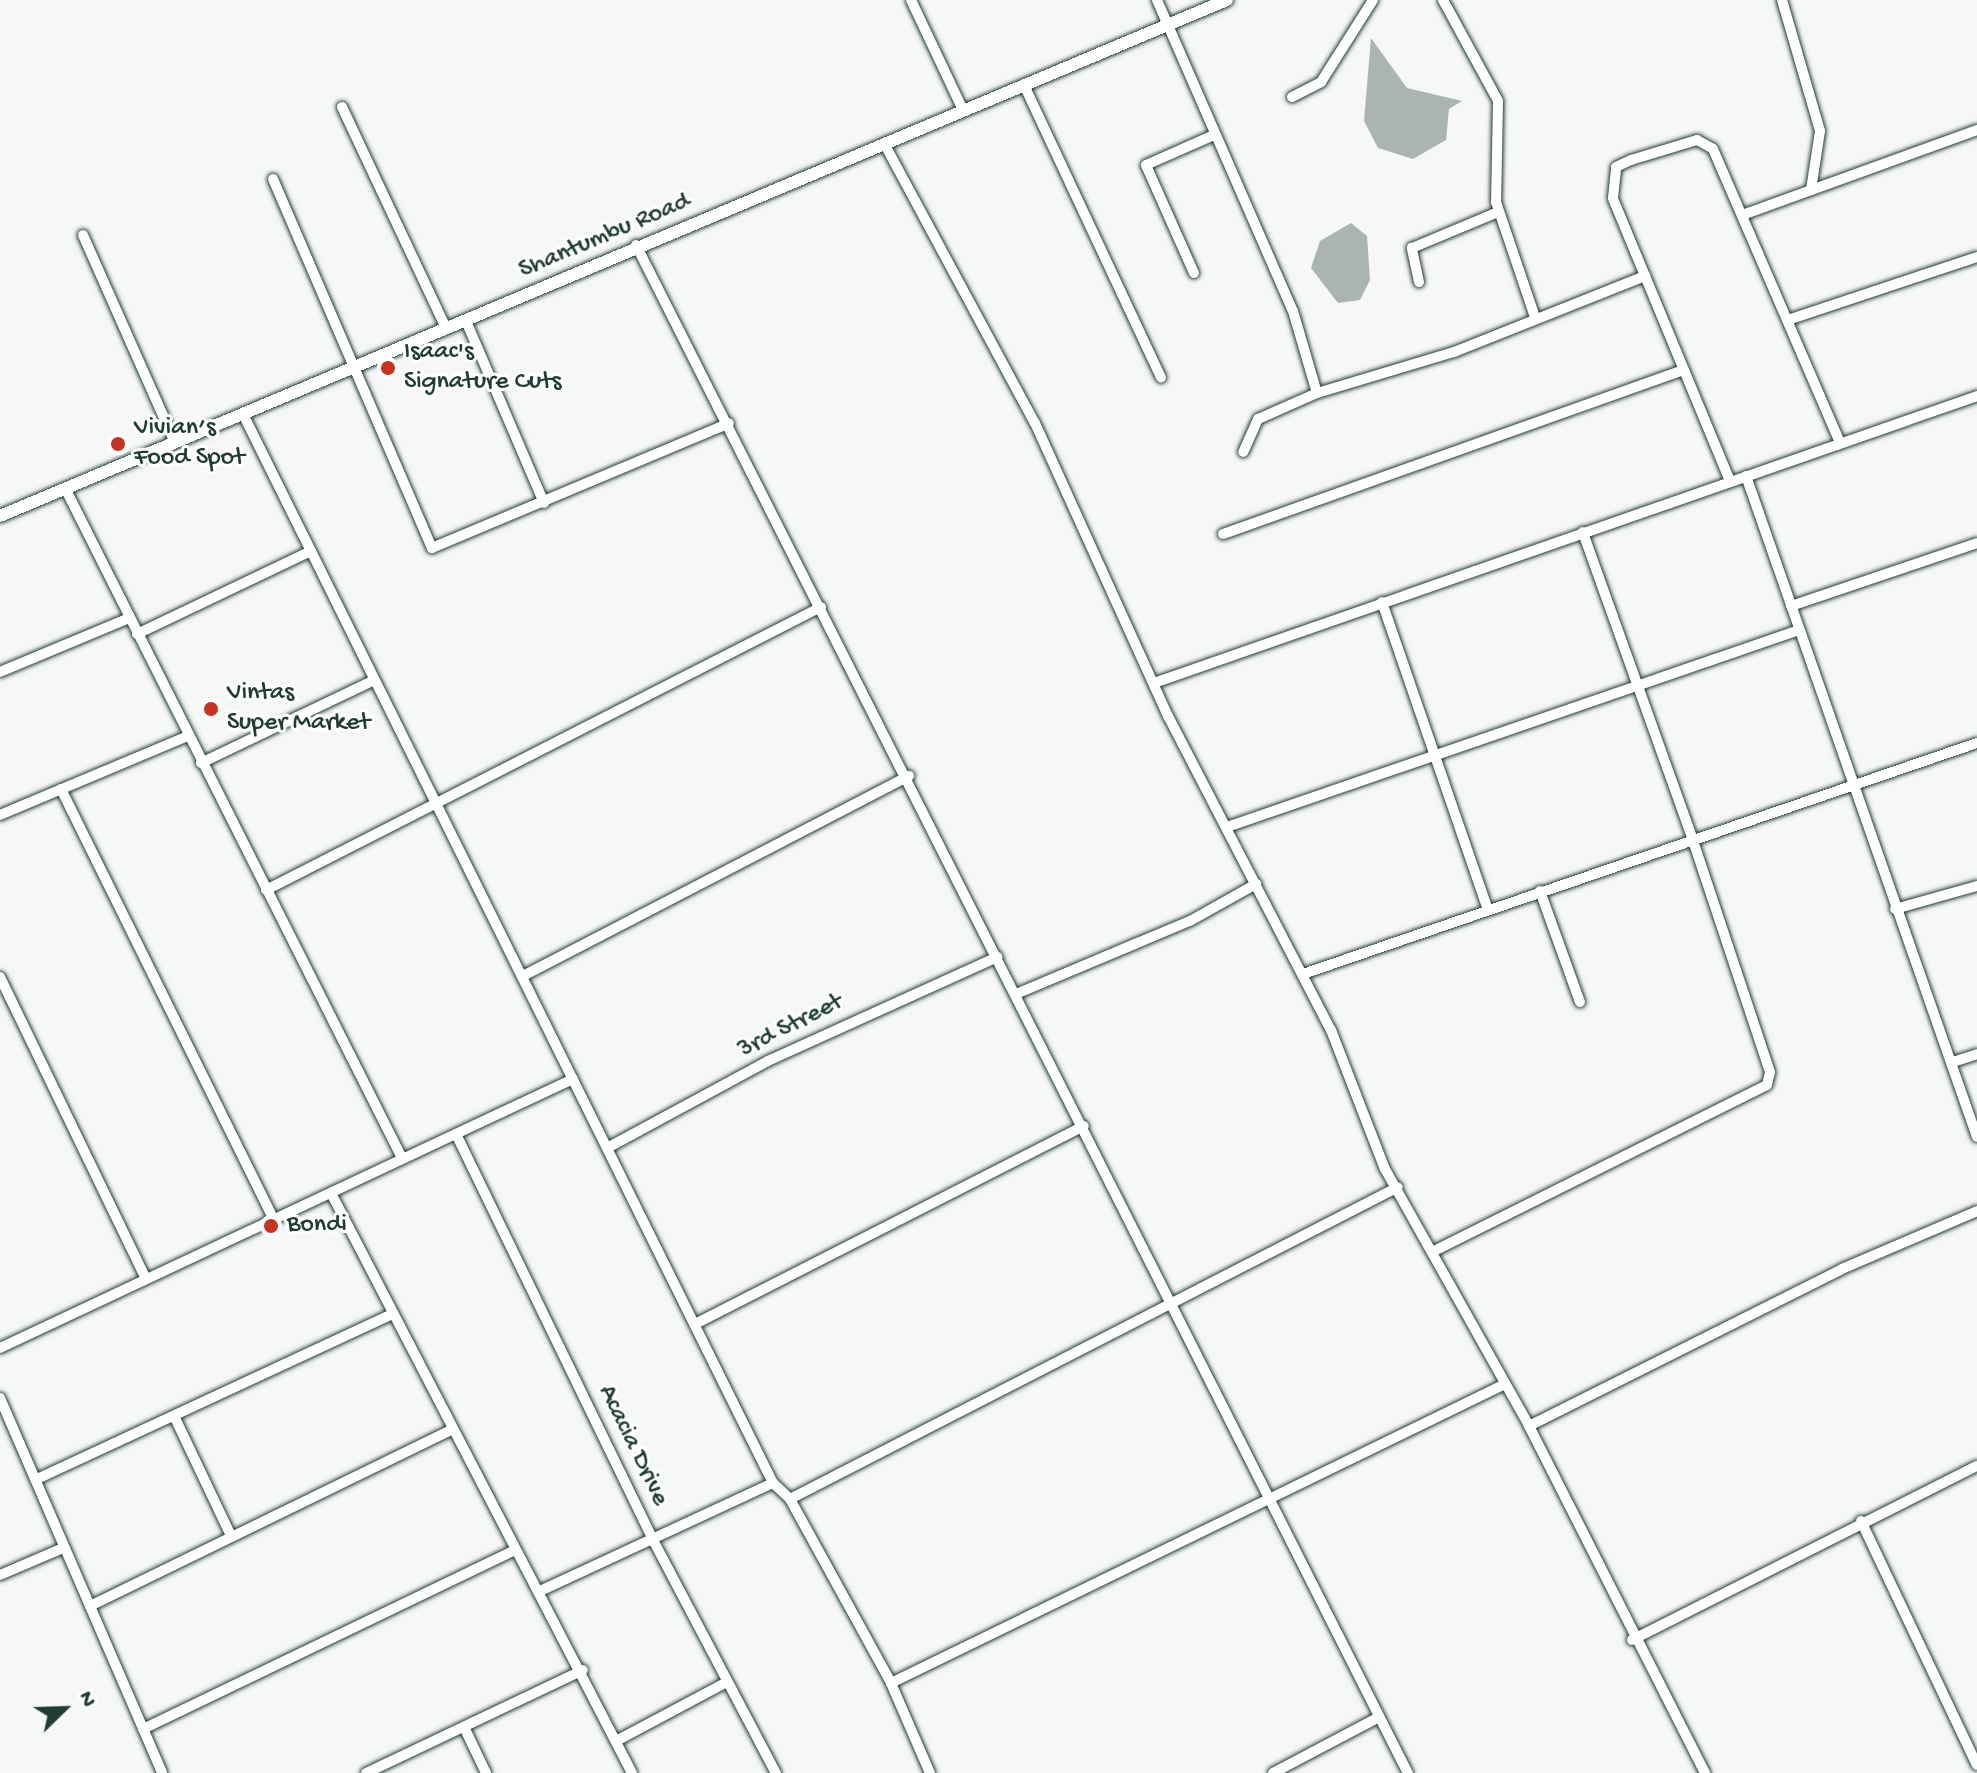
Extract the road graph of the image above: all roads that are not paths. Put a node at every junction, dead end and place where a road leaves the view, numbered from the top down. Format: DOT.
graph roads {
  1 [pos="911,0"];
  2 [pos="1157,0"];
  3 [pos="1227,0"];
  4 [pos="1373,0"];
  5 [pos="1443,0"];
  6 [pos="1782,0"];
  7 [pos="1167,25"];
  8 [pos="1024,85"];
  9 [pos="1292,97"];
  10 [pos="342,107"];
  11 [pos="963,110"];
  12 [pos="1977,130"];
  13 [pos="1214,135"];
  14 [pos="885,145"];
  15 [pos="273,179"];
  16 [pos="1811,190"];
  17 [pos="1498,212"];
  18 [pos="1745,214"];
  19 [pos="83,235"];
  20 [pos="636,245"];
  21 [pos="1977,257"];
  22 [pos="1194,273"];
  23 [pos="1645,276"];
  24 [pos="1419,282"];
  25 [pos="1535,317"];
  26 [pos="1788,320"];
  27 [pos="466,321"];
  28 [pos="446,328"];
  29 [pos="354,368"];
  30 [pos="1684,370"];
  31 [pos="1161,377"];
  32 [pos="1317,393"];
  33 [pos="1977,396"];
  34 [pos="243,414"];
  35 [pos="729,423"];
  36 [pos="175,443"];
  37 [pos="1840,443"];
  38 [pos="1243,452"];
  39 [pos="1746,476"];
  40 [pos="1730,481"];
  41 [pos="65,488"];
  42 [pos="544,503"];
  43 [pos="0,516"];
  44 [pos="1583,532"];
  45 [pos="1223,534"];
  46 [pos="1977,543"];
  47 [pos="309,552"];
  48 [pos="1382,602"];
  49 [pos="1791,606"];
  50 [pos="821,607"];
  51 [pos="129,618"];
  52 [pos="1799,630"];
  53 [pos="137,634"];
  54 [pos="0,672"];
  55 [pos="372,681"];
  56 [pos="1154,683"];
  57 [pos="1635,685"];
  58 [pos="188,736"];
  59 [pos="1977,743"];
  60 [pos="1438,754"];
  61 [pos="201,763"];
  62 [pos="909,776"];
  63 [pos="1848,785"];
  64 [pos="61,789"];
  65 [pos="438,806"];
  66 [pos="0,815"];
  67 [pos="1227,827"];
  68 [pos="1693,840"];
  69 [pos="1256,884"];
  70 [pos="1977,886"];
  71 [pos="266,890"];
  72 [pos="1540,891"];
  73 [pos="1488,909"];
  74 [pos="1895,909"];
  75 [pos="997,957"];
  76 [pos="1303,974"];
  77 [pos="523,976"];
  78 [pos="0,977"];
  79 [pos="1016,994"];
  80 [pos="1580,1002"];
  81 [pos="1977,1054"];
  82 [pos="1953,1062"];
  83 [pos="573,1079"];
  84 [pos="1084,1126"];
  85 [pos="456,1134"];
  86 [pos="1977,1137"];
  87 [pos="609,1147"];
  88 [pos="402,1158"];
  89 [pos="1398,1187"];
  90 [pos="331,1193"];
  91 [pos="1977,1211"];
  92 [pos="274,1220"];
  93 [pos="1434,1251"];
  94 [pos="146,1279"];
  95 [pos="1174,1307"];
  96 [pos="392,1314"];
  97 [pos="697,1323"];
  98 [pos="0,1348"];
  99 [pos="1505,1384"];
  100 [pos="0,1398"];
  101 [pos="176,1420"];
  102 [pos="1529,1426"];
  103 [pos="453,1429"];
  104 [pos="1977,1466"];
  105 [pos="37,1479"];
  106 [pos="773,1483"];
  107 [pos="1269,1498"];
  108 [pos="790,1499"];
  109 [pos="1861,1521"];
  110 [pos="231,1536"];
  111 [pos="652,1538"];
  112 [pos="63,1548"];
  113 [pos="515,1550"];
  114 [pos="0,1575"];
  115 [pos="540,1591"];
  116 [pos="90,1606"];
  117 [pos="1632,1640"];
  118 [pos="583,1670"];
  119 [pos="725,1683"];
  120 [pos="891,1683"];
  121 [pos="1379,1717"];
  122 [pos="464,1727"];
  123 [pos="143,1729"];
  124 [pos="618,1740"];
  125 [pos="1977,1765"];
  126 [pos="162,1773"];
  127 [pos="366,1773"];
  128 [pos="486,1773"];
  129 [pos="632,1773"];
  130 [pos="776,1773"];
  131 [pos="930,1773"];
  132 [pos="1273,1773"];
  133 [pos="1408,1773"];
  134 [pos="1705,1773"];
  1 -- 11 [label="street"];
  2 -- 7 [label="street"];
  3 -- 7 [label="street, Shantumbu Road"];
  4 -- 9 [label="street"];
  5 -- 17 [label="street"];
  6 -- 16 [label="street"];
  7 -- 8 [label="street, Shantumbu Road"];
  7 -- 13 [label="street"];
  8 -- 11 [label="street, Shantumbu Road"];
  8 -- 31 [label="street"];
  10 -- 28 [label="street"];
  11 -- 14 [label="street, Shantumbu Road"];
  12 -- 16 [label="street"];
  13 -- 22 [label="street"];
  13 -- 32 [label="street"];
  14 -- 20 [label="street, Shantumbu Road"];
  14 -- 56 [label="street"];
  15 -- 29 [label="street"];
  16 -- 18 [label="street"];
  17 -- 24 [label="street"];
  17 -- 25 [label="street"];
  18 -- 23 [label="street"];
  18 -- 26 [label="street"];
  19 -- 36 [label="street"];
  20 -- 27 [label="street, Shantumbu Road"];
  20 -- 35 [label="street"];
  21 -- 26 [label="street"];
  23 -- 25 [label="street"];
  23 -- 30 [label="street"];
  25 -- 32 [label="street"];
  26 -- 37 [label="street"];
  27 -- 28 [label="street, Shantumbu Road"];
  27 -- 42 [label="street"];
  28 -- 29 [label="street, Shantumbu Road"];
  29 -- 34 [label="street, Shantumbu Road"];
  29 -- 42 [label="street"];
  30 -- 40 [label="street"];
  30 -- 45 [label="street"];
  32 -- 38 [label="street"];
  33 -- 37 [label="street"];
  34 -- 36 [label="street, Shantumbu Road"];
  34 -- 47 [label="street"];
  35 -- 42 [label="street"];
  35 -- 50 [label="street"];
  36 -- 41 [label="street, Shantumbu Road"];
  37 -- 39 [label="street"];
  39 -- 40 [label="street"];
  39 -- 49 [label="street"];
  40 -- 44 [label="street"];
  41 -- 43 [label="street, Shantumbu Road"];
  41 -- 51 [label="street"];
  44 -- 48 [label="street"];
  44 -- 57 [label="street"];
  46 -- 49 [label="street"];
  47 -- 53 [label="street"];
  47 -- 55 [label="street"];
  48 -- 56 [label="street"];
  48 -- 60 [label="street"];
  49 -- 52 [label="street"];
  50 -- 62 [label="street"];
  50 -- 65 [label="street"];
  51 -- 53 [label="street"];
  51 -- 54 [label="street"];
  52 -- 57 [label="street"];
  52 -- 63 [label="street"];
  53 -- 58 [label="street"];
  55 -- 61 [label="street"];
  55 -- 65 [label="street"];
  56 -- 67 [label="street"];
  57 -- 60 [label="street"];
  57 -- 68 [label="street"];
  58 -- 61 [label="street"];
  58 -- 64 [label="street"];
  59 -- 63 [label="street"];
  60 -- 67 [label="street"];
  60 -- 73 [label="street"];
  61 -- 71 [label="street"];
  62 -- 75 [label="street"];
  62 -- 77 [label="street"];
  63 -- 68 [label="street"];
  63 -- 74 [label="street"];
  64 -- 66 [label="street"];
  64 -- 92 [label="street"];
  65 -- 71 [label="street"];
  65 -- 77 [label="street"];
  67 -- 69 [label="street"];
  68 -- 72 [label="street"];
  68 -- 93 [label="street"];
  69 -- 76 [label="street"];
  69 -- 79 [label="street"];
  70 -- 74 [label="street"];
  71 -- 88 [label="street"];
  72 -- 73 [label="street"];
  72 -- 80 [label="street"];
  73 -- 76 [label="street"];
  74 -- 82 [label="street"];
  75 -- 79 [label="street"];
  75 -- 87 [label="street, 3rd Street"];
  76 -- 89 [label="street"];
  77 -- 83 [label="street"];
  78 -- 94 [label="street"];
  79 -- 84 [label="street"];
  81 -- 82 [label="street"];
  82 -- 86 [label="street"];
  83 -- 85 [label="street"];
  83 -- 87 [label="street"];
  84 -- 95 [label="street"];
  84 -- 97 [label="street"];
  85 -- 88 [label="street"];
  85 -- 111 [label="street, Acacia Drive"];
  87 -- 97 [label="street"];
  88 -- 90 [label="street"];
  89 -- 93 [label="street"];
  89 -- 95 [label="street"];
  90 -- 92 [label="street"];
  90 -- 96 [label="street"];
  91 -- 102 [label="street"];
  92 -- 94 [label="street"];
  93 -- 99 [label="street"];
  94 -- 98 [label="street"];
  95 -- 107 [label="street"];
  95 -- 108 [label="street"];
  96 -- 101 [label="street"];
  96 -- 103 [label="street"];
  97 -- 106 [label="street"];
  99 -- 102 [label="street"];
  99 -- 107 [label="street"];
  100 -- 105 [label="street"];
  101 -- 105 [label="street"];
  101 -- 110 [label="street"];
  102 -- 117 [label="street"];
  103 -- 110 [label="street"];
  103 -- 113 [label="street"];
  104 -- 109 [label="street"];
  105 -- 112 [label="street"];
  106 -- 108 [label="street"];
  106 -- 111 [label="street"];
  107 -- 120 [label="street"];
  107 -- 121 [label="street"];
  108 -- 120 [label="street"];
  109 -- 117 [label="street"];
  109 -- 125 [label="street"];
  110 -- 116 [label="street"];
  111 -- 115 [label="street"];
  111 -- 119 [label="street, Acacia Drive"];
  112 -- 114 [label="street"];
  112 -- 116 [label="street"];
  113 -- 115 [label="street"];
  113 -- 123 [label="street"];
  115 -- 118 [label="street"];
  116 -- 123 [label="street"];
  117 -- 134 [label="street"];
  118 -- 122 [label="street"];
  118 -- 124 [label="street"];
  119 -- 124 [label="street"];
  119 -- 130 [label="street, Acacia Drive"];
  120 -- 131 [label="street"];
  121 -- 132 [label="street"];
  121 -- 133 [label="street"];
  122 -- 127 [label="street"];
  122 -- 128 [label="street"];
  123 -- 126 [label="street"];
  124 -- 129 [label="street"];
}
